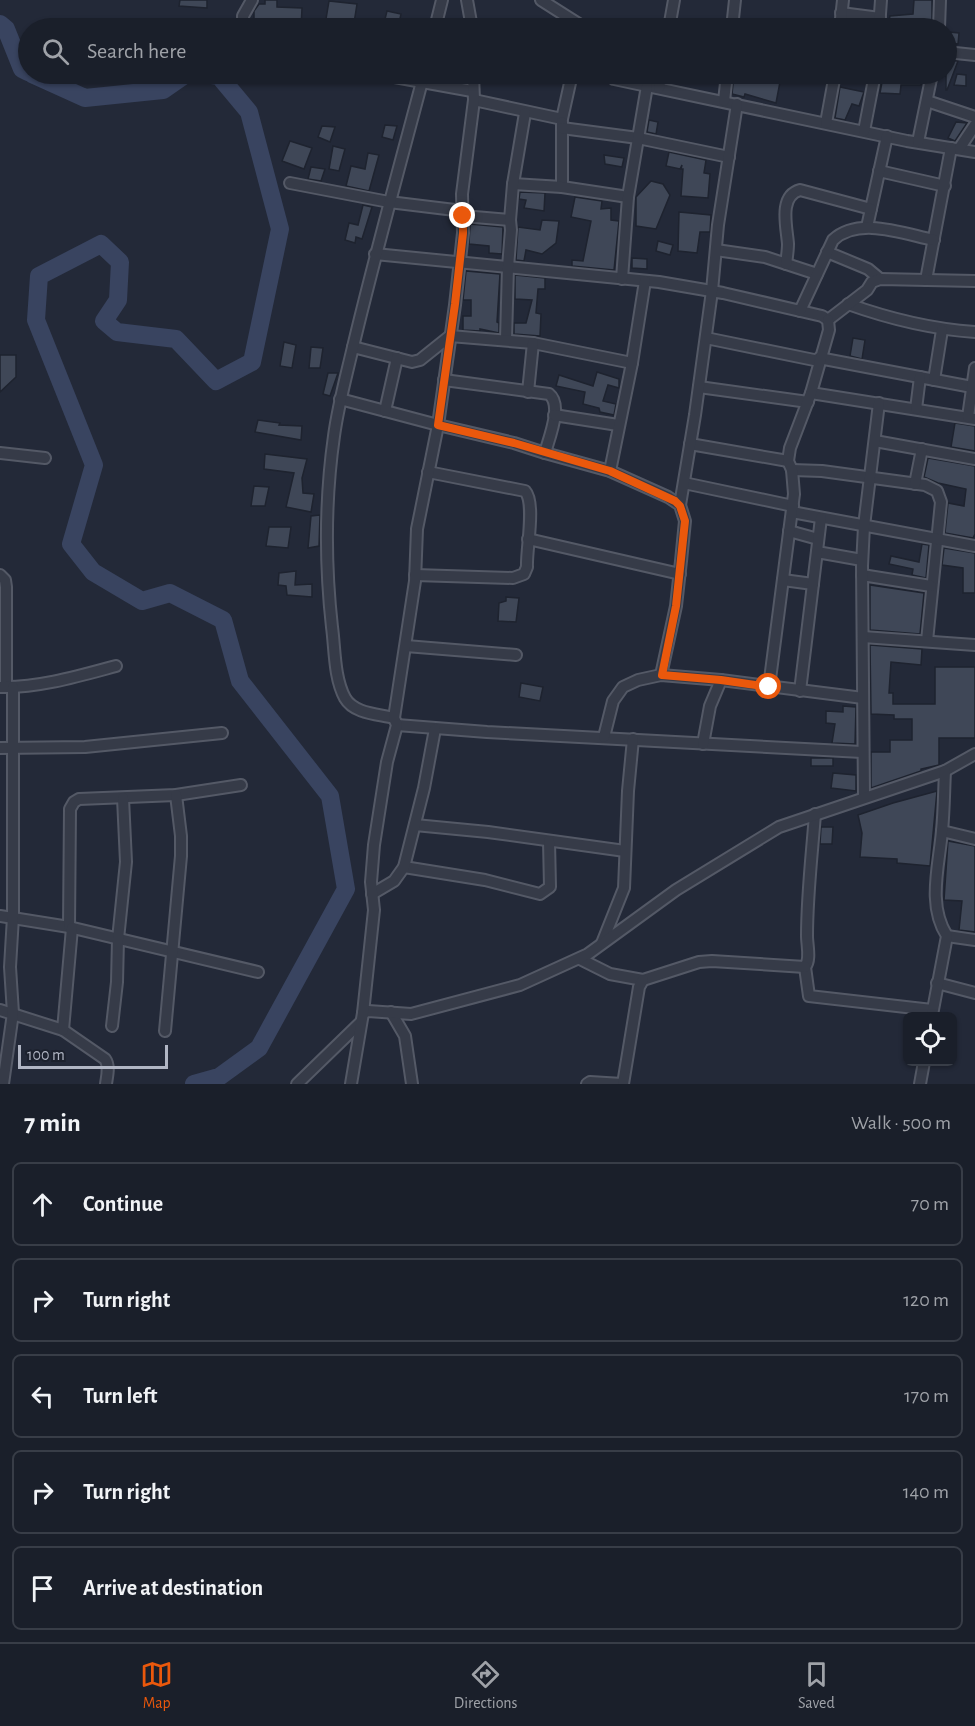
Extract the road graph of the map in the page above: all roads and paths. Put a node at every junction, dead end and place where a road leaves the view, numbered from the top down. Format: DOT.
graph roads {
  1 [pos="252,0"];
  2 [pos="442,0"];
  3 [pos="467,0"];
  4 [pos="541,0"];
  5 [pos="674,0"];
  6 [pos="735,0"];
  7 [pos="843,0"];
  8 [pos="881,0"];
  9 [pos="940,0"];
  10 [pos="555,4"];
  11 [pos="841,14"];
  12 [pos="243,18"];
  13 [pos="438,18"];
  14 [pos="470,18"];
  15 [pos="571,18"];
  16 [pos="671,18"];
  17 [pos="733,18"];
  18 [pos="841,18"];
  19 [pos="858,18"];
  20 [pos="879,18"];
  21 [pos="939,18"];
  22 [pos="957,53"];
  23 [pos="975,55"];
  24 [pos="420,84"];
  25 [pos="439,84"];
  26 [pos="473,84"];
  27 [pos="570,84"];
  28 [pos="638,84"];
  29 [pos="655,84"];
  30 [pos="726,84"];
  31 [pos="833,84"];
  32 [pos="873,84"];
  33 [pos="930,84"];
  34 [pos="653,87"];
  35 [pos="473,96"];
  36 [pos="724,101"];
  37 [pos="927,101"];
  38 [pos="737,104"];
  39 [pos="525,113"];
  40 [pos="975,117"];
  41 [pos="562,123"];
  42 [pos="826,123"];
  43 [pos="975,125"];
  44 [pos="864,131"];
  45 [pos="887,136"];
  46 [pos="638,138"];
  47 [pos="918,142"];
  48 [pos="955,149"];
  49 [pos="975,152"];
  50 [pos="729,157"];
  51 [pos="879,171"];
  52 [pos="290,183"];
  53 [pos="513,184"];
  54 [pos="945,186"];
  55 [pos="562,187"];
  56 [pos="628,197"];
  57 [pos="389,202"];
  58 [pos="871,210"];
  59 [pos="463,214"];
  60 [pos="510,220"];
  61 [pos="867,227"];
  62 [pos="934,240"];
  63 [pos="716,250"];
  64 [pos="827,252"];
  65 [pos="375,254"];
  66 [pos="460,262"];
  67 [pos="786,264"];
  68 [pos="508,267"];
  69 [pos="817,274"];
  70 [pos="622,279"];
  71 [pos="880,279"];
  72 [pos="926,280"];
  73 [pos="645,281"];
  74 [pos="975,281"];
  75 [pos="712,291"];
  76 [pos="848,304"];
  77 [pos="800,311"];
  78 [pos="828,320"];
  79 [pos="942,330"];
  80 [pos="975,332"];
  81 [pos="450,336"];
  82 [pos="706,338"];
  83 [pos="506,339"];
  84 [pos="532,343"];
  85 [pos="353,347"];
  86 [pos="398,358"];
  87 [pos="819,360"];
  88 [pos="632,363"];
  89 [pos="975,368"];
  90 [pos="920,377"];
  91 [pos="444,380"];
  92 [pos="934,380"];
  93 [pos="699,387"];
  94 [pos="972,387"];
  95 [pos="528,392"];
  96 [pos="809,397"];
  97 [pos="340,399"];
  98 [pos="879,403"];
  99 [pos="916,409"];
  100 [pos="385,411"];
  101 [pos="555,415"];
  102 [pos="971,418"];
  103 [pos="438,425"];
  104 [pos="618,425"];
  105 [pos="875,441"];
  106 [pos="690,444"];
  107 [pos="922,449"];
  108 [pos="0,453"];
  109 [pos="545,453"];
  110 [pos="45,458"];
  111 [pos="975,459"];
  112 [pos="790,465"];
  113 [pos="610,471"];
  114 [pos="428,472"];
  115 [pos="871,478"];
  116 [pos="684,483"];
  117 [pos="915,484"];
  118 [pos="680,506"];
  119 [pos="792,509"];
  120 [pos="821,518"];
  121 [pos="864,526"];
  122 [pos="789,531"];
  123 [pos="528,539"];
  124 [pos="818,539"];
  125 [pos="937,540"];
  126 [pos="975,546"];
  127 [pos="817,552"];
  128 [pos="862,560"];
  129 [pos="680,574"];
  130 [pos="0,575"];
  131 [pos="416,575"];
  132 [pos="862,575"];
  133 [pos="783,580"];
  134 [pos="813,584"];
  135 [pos="931,586"];
  136 [pos="3,632"];
  137 [pos="863,637"];
  138 [pos="927,641"];
  139 [pos="975,645"];
  140 [pos="406,646"];
  141 [pos="516,655"];
  142 [pos="116,666"];
  143 [pos="662,675"];
  144 [pos="721,680"];
  145 [pos="6,687"];
  146 [pos="769,687"];
  147 [pos="800,691"];
  148 [pos="863,698"];
  149 [pos="395,722"];
  150 [pos="435,729"];
  151 [pos="222,734"];
  152 [pos="604,737"];
  153 [pos="633,740"];
  154 [pos="703,744"];
  155 [pos="0,748"];
  156 [pos="14,748"];
  157 [pos="862,752"];
  158 [pos="974,753"];
  159 [pos="945,771"];
  160 [pos="241,785"];
  161 [pos="176,795"];
  162 [pos="864,797"];
  163 [pos="123,798"];
  164 [pos="0,801"];
  165 [pos="13,801"];
  166 [pos="815,814"];
  167 [pos="415,825"];
  168 [pos="942,831"];
  169 [pos="975,839"];
  170 [pos="549,841"];
  171 [pos="625,851"];
  172 [pos="404,867"];
  173 [pos="372,894"];
  174 [pos="0,916"];
  175 [pos="13,917"];
  176 [pos="70,927"];
  177 [pos="947,936"];
  178 [pos="118,939"];
  179 [pos="975,940"];
  180 [pos="602,944"];
  181 [pos="172,952"];
  182 [pos="580,959"];
  183 [pos="805,967"];
  184 [pos="258,972"];
  185 [pos="643,980"];
  186 [pos="937,983"];
  187 [pos="0,987"];
  188 [pos="975,993"];
  189 [pos="11,1000"];
  190 [pos="0,1010"];
  191 [pos="391,1012"];
  192 [pos="925,1012"];
  193 [pos="932,1012"];
  194 [pos="13,1013"];
  195 [pos="362,1017"];
  196 [pos="112,1026"];
  197 [pos="63,1030"];
  198 [pos="165,1031"];
  199 [pos="923,1066"];
  200 [pos="1,1084"];
  201 [pos="106,1084"];
  202 [pos="297,1084"];
  203 [pos="351,1084"];
  204 [pos="412,1084"];
  205 [pos="588,1084"];
  206 [pos="622,1084"];
  207 [pos="920,1084"];
  1 -- 12 [label="street"];
  2 -- 13 [label="street"];
  3 -- 14 [label="street"];
  4 -- 10 [label="street"];
  5 -- 16 [label="street"];
  6 -- 17 [label="street"];
  7 -- 11 [label="street"];
  8 -- 20 [label="street"];
  9 -- 21 [label="street"];
  10 -- 15 [label="street"];
  11 -- 18 [label="street"];
  11 -- 19 [label="street"];
  22 -- 23 [label="street"];
  24 -- 57 [label="street"];
  25 -- 35 [label="street"];
  26 -- 35 [label="street"];
  27 -- 41 [label="street"];
  28 -- 34 [label="street"];
  29 -- 34 [label="street"];
  30 -- 36 [label="street"];
  31 -- 42 [label="street"];
  32 -- 44 [label="street"];
  33 -- 37 [label="street"];
  34 -- 36 [label="street"];
  34 -- 46 [label="street"];
  35 -- 39 [label="street"];
  35 -- 59 [label="street"];
  36 -- 38 [label="street"];
  37 -- 40 [label="street"];
  37 -- 47 [label="street"];
  38 -- 42 [label="street"];
  38 -- 50 [label="street"];
  39 -- 41 [label="street"];
  39 -- 53 [label="street"];
  41 -- 46 [label="street"];
  41 -- 55 [label="street"];
  42 -- 44 [label="street"];
  43 -- 48 [label="street"];
  44 -- 45 [label="street"];
  45 -- 47 [label="street"];
  45 -- 51 [label="street"];
  46 -- 50 [label="street"];
  46 -- 56 [label="street"];
  47 -- 48 [label="street"];
  48 -- 49 [label="street"];
  48 -- 54 [label="street"];
  50 -- 63 [label="street"];
  51 -- 54 [label="street"];
  51 -- 58 [label="street"];
  52 -- 57 [label="street"];
  53 -- 55 [label="street"];
  53 -- 60 [label="street"];
  54 -- 62 [label="street"];
  55 -- 56 [label="street"];
  56 -- 70 [label="street"];
  57 -- 59 [label="street"];
  57 -- 65 [label="street"];
  58 -- 61 [label="street"];
  58 -- 67 [label="street"];
  59 -- 60 [label="street"];
  59 -- 66 [label="street"];
  60 -- 68 [label="street"];
  61 -- 62 [label="street"];
  61 -- 64 [label="street"];
  62 -- 72 [label="street"];
  63 -- 67 [label="street"];
  63 -- 75 [label="street"];
  64 -- 69 [label="street"];
  64 -- 71 [label="street"];
  65 -- 66 [label="street"];
  65 -- 85 [label="street"];
  66 -- 68 [label="street"];
  66 -- 81 [label="street"];
  67 -- 69 [label="street"];
  68 -- 70 [label="street"];
  68 -- 83 [label="street"];
  69 -- 77 [label="street"];
  70 -- 73 [label="street"];
  71 -- 72 [label="street"];
  71 -- 76 [label="street"];
  72 -- 74 [label="street"];
  73 -- 75 [label="street"];
  73 -- 88 [label="street"];
  75 -- 77 [label="street"];
  75 -- 82 [label="street"];
  76 -- 78 [label="street"];
  76 -- 79 [label="street"];
  77 -- 78 [label="street"];
  78 -- 87 [label="street"];
  79 -- 80 [label="street"];
  79 -- 92 [label="street"];
  81 -- 83 [label="street"];
  81 -- 86 [label="street"];
  81 -- 91 [label="street"];
  82 -- 87 [label="street"];
  82 -- 93 [label="street"];
  83 -- 84 [label="street"];
  84 -- 88 [label="street"];
  84 -- 95 [label="street"];
  85 -- 86 [label="street"];
  85 -- 97 [label="street"];
  86 -- 100 [label="street"];
  87 -- 90 [label="street"];
  87 -- 96 [label="street"];
  88 -- 104 [label="street"];
  89 -- 94 [label="street"];
  90 -- 92 [label="street"];
  90 -- 99 [label="street"];
  91 -- 95 [label="street"];
  91 -- 103 [label="street"];
  92 -- 94 [label="street"];
  93 -- 96 [label="street"];
  93 -- 106 [label="street"];
  94 -- 102 [label="street"];
  95 -- 101 [label="street"];
  96 -- 98 [label="street"];
  96 -- 112 [label="street"];
  97 -- 100 [label="street"];
  97 -- 149 [label="street"];
  98 -- 99 [label="street"];
  98 -- 105 [label="street"];
  99 -- 102 [label="street"];
  100 -- 103 [label="street"];
  101 -- 104 [label="street"];
  101 -- 109 [label="street"];
  103 -- 109 [label="street"];
  103 -- 114 [label="street"];
  104 -- 113 [label="street"];
  105 -- 107 [label="street"];
  105 -- 115 [label="street"];
  106 -- 112 [label="street"];
  106 -- 116 [label="street"];
  107 -- 111 [label="street"];
  107 -- 117 [label="street"];
  108 -- 110 [label="street"];
  109 -- 113 [label="street"];
  112 -- 115 [label="street"];
  112 -- 119 [label="street"];
  113 -- 118 [label="street"];
  114 -- 123 [label="street"];
  114 -- 131 [label="street"];
  115 -- 117 [label="street"];
  115 -- 121 [label="street"];
  116 -- 118 [label="street"];
  116 -- 119 [label="street"];
  117 -- 125 [label="street"];
  118 -- 129 [label="street"];
  119 -- 120 [label="street"];
  119 -- 122 [label="street"];
  120 -- 121 [label="street"];
  120 -- 124 [label="street"];
  121 -- 125 [label="street"];
  121 -- 128 [label="street"];
  122 -- 124 [label="street"];
  122 -- 133 [label="street"];
  123 -- 129 [label="street"];
  123 -- 131 [label="street"];
  124 -- 127 [label="street"];
  125 -- 126 [label="street"];
  125 -- 135 [label="street"];
  127 -- 128 [label="street"];
  127 -- 134 [label="street"];
  128 -- 132 [label="street"];
  129 -- 143 [label="street"];
  130 -- 136 [label="street"];
  131 -- 140 [label="street"];
  132 -- 135 [label="street"];
  132 -- 137 [label="street"];
  133 -- 134 [label="street"];
  133 -- 146 [label="street"];
  134 -- 147 [label="street"];
  135 -- 138 [label="street"];
  136 -- 145 [label="street"];
  137 -- 138 [label="street"];
  137 -- 148 [label="street"];
  138 -- 139 [label="street"];
  140 -- 141 [label="street"];
  140 -- 149 [label="street"];
  142 -- 145 [label="street"];
  143 -- 144 [label="street"];
  143 -- 152 [label="street"];
  144 -- 146 [label="street"];
  144 -- 154 [label="street"];
  145 -- 156 [label="street"];
  146 -- 147 [label="street"];
  147 -- 148 [label="street"];
  148 -- 157 [label="street"];
  149 -- 150 [label="street"];
  149 -- 173 [label="street"];
  150 -- 152 [label="street"];
  150 -- 167 [label="street"];
  151 -- 156 [label="street"];
  152 -- 153 [label="street"];
  153 -- 154 [label="street"];
  153 -- 171 [label="street"];
  154 -- 157 [label="street"];
  155 -- 156 [label="street"];
  156 -- 165 [label="street"];
  157 -- 162 [label="street"];
  158 -- 159 [label="street"];
  159 -- 162 [label="street"];
  159 -- 168 [label="street"];
  160 -- 161 [label="street"];
  161 -- 163 [label="street"];
  161 -- 181 [label="street"];
  162 -- 166 [label="street"];
  163 -- 176 [label="street"];
  163 -- 178 [label="street"];
  164 -- 165 [label="street"];
  165 -- 175 [label="street"];
  166 -- 180 [label="street"];
  166 -- 183 [label="street"];
  167 -- 170 [label="street"];
  167 -- 172 [label="street"];
  168 -- 169 [label="street"];
  168 -- 177 [label="street"];
  170 -- 171 [label="street"];
  170 -- 172 [label="street"];
  171 -- 180 [label="street"];
  172 -- 173 [label="street"];
  173 -- 195 [label="street"];
  174 -- 175 [label="street"];
  175 -- 176 [label="street"];
  175 -- 189 [label="street"];
  176 -- 178 [label="street"];
  176 -- 197 [label="street"];
  177 -- 179 [label="street"];
  177 -- 186 [label="street"];
  178 -- 181 [label="street"];
  178 -- 196 [label="street"];
  180 -- 182 [label="street"];
  181 -- 184 [label="street"];
  181 -- 198 [label="street"];
  182 -- 185 [label="street"];
  182 -- 191 [label="street"];
  183 -- 185 [label="street"];
  183 -- 192 [label="street"];
  185 -- 206 [label="street"];
  186 -- 188 [label="street"];
  186 -- 193 [label="street"];
  187 -- 189 [label="street"];
  189 -- 194 [label="street"];
  190 -- 194 [label="street"];
  191 -- 195 [label="street"];
  191 -- 204 [label="street"];
  194 -- 197 [label="street"];
  194 -- 200 [label="street"];
  195 -- 202 [label="street"];
  195 -- 203 [label="street"];
  197 -- 201 [label="street"];
  199 -- 207 [label="street"];
  205 -- 206 [label="street"];
}
